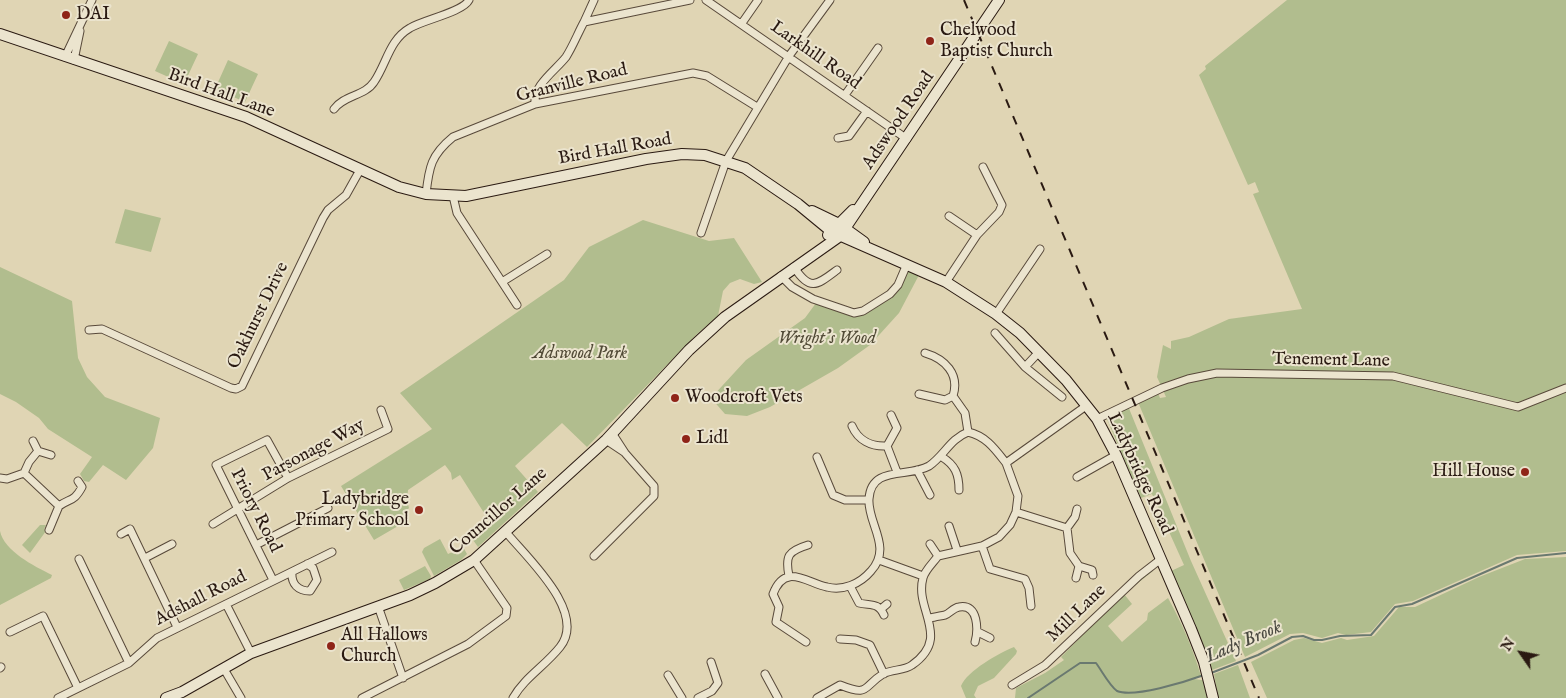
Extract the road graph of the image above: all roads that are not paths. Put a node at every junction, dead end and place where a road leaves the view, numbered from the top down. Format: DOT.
graph roads {
  1 [pos="92,0"];
  2 [pos="469,0"];
  3 [pos="594,0"];
  4 [pos="690,0"];
  5 [pos="706,0"];
  6 [pos="758,0"];
  7 [pos="830,0"];
  8 [pos="999,0"];
  9 [pos="584,22"];
  10 [pos="742,23"];
  11 [pos="0,34"];
  12 [pos="878,48"];
  13 [pos="789,56"];
  14 [pos="70,59"];
  15 [pos="845,95"];
  16 [pos="535,104"];
  17 [pos="757,107"];
  18 [pos="334,109"];
  19 [pos="867,111"];
  20 [pos="838,138"];
  21 [pos="907,139"];
  22 [pos="726,161"];
  23 [pos="982,167"];
  24 [pos="360,170"];
  25 [pos="876,185"];
  26 [pos="426,194"];
  27 [pos="453,196"];
  28 [pos="949,216"];
  29 [pos="839,230"];
  30 [pos="701,233"];
  31 [pos="977,235"];
  32 [pos="870,248"];
  33 [pos="1040,249"];
  34 [pos="547,254"];
  35 [pos="907,264"];
  36 [pos="794,267"];
  37 [pos="837,270"];
  38 [pos="777,279"];
  39 [pos="502,282"];
  40 [pos="946,282"];
  41 [pos="517,305"];
  42 [pos="996,314"];
  43 [pos="89,330"];
  44 [pos="996,333"];
  45 [pos="1039,352"];
  46 [pos="925,353"];
  47 [pos="1025,367"];
  48 [pos="1566,388"];
  49 [pos="919,394"];
  50 [pos="953,396"];
  51 [pos="1062,397"];
  52 [pos="1086,406"];
  53 [pos="382,410"];
  54 [pos="891,415"];
  55 [pos="1097,419"];
  56 [pos="852,426"];
  57 [pos="968,432"];
  58 [pos="609,436"];
  59 [pos="33,441"];
  60 [pos="886,446"];
  61 [pos="38,452"];
  62 [pos="51,455"];
  63 [pos="1116,455"];
  64 [pos="817,457"];
  65 [pos="942,457"];
  66 [pos="1006,463"];
  67 [pos="918,470"];
  68 [pos="898,472"];
  69 [pos="24,474"];
  70 [pos="1077,477"];
  71 [pos="0,478"];
  72 [pos="288,478"];
  73 [pos="78,481"];
  74 [pos="959,490"];
  75 [pos="930,495"];
  76 [pos="869,500"];
  77 [pos="59,506"];
  78 [pos="328,508"];
  79 [pos="1077,509"];
  80 [pos="237,511"];
  81 [pos="1016,512"];
  82 [pos="214,524"];
  83 [pos="949,526"];
  84 [pos="1067,528"];
  85 [pos="49,530"];
  86 [pos="505,531"];
  87 [pos="121,534"];
  88 [pos="172,544"];
  89 [pos="930,544"];
  90 [pos="256,545"];
  91 [pos="808,546"];
  92 [pos="982,546"];
  93 [pos="957,550"];
  94 [pos="332,552"];
  95 [pos="594,556"];
  96 [pos="938,556"];
  97 [pos="145,558"];
  98 [pos="79,559"];
  99 [pos="474,560"];
  100 [pos="879,560"];
  101 [pos="1161,560"];
  102 [pos="307,564"];
  103 [pos="1079,566"];
  104 [pos="292,572"];
  105 [pos="789,576"];
  106 [pos="924,576"];
  107 [pos="1093,576"];
  108 [pos="1076,578"];
  109 [pos="273,580"];
  110 [pos="850,586"];
  111 [pos="226,604"];
  112 [pos="378,606"];
  113 [pos="1032,606"];
  114 [pos="884,609"];
  115 [pos="930,618"];
  116 [pos="178,627"];
  117 [pos="10,632"];
  118 [pos="978,632"];
  119 [pos="990,638"];
  120 [pos="840,639"];
  121 [pos="806,642"];
  122 [pos="975,642"];
  123 [pos="251,653"];
  124 [pos="129,662"];
  125 [pos="711,662"];
  126 [pos="224,669"];
  127 [pos="765,674"];
  128 [pos="884,674"];
  129 [pos="668,675"];
  130 [pos="403,678"];
  131 [pos="1012,685"];
  132 [pos="78,688"];
  133 [pos="58,698"];
  134 [pos="166,698"];
  135 [pos="241,698"];
  136 [pos="362,698"];
  137 [pos="512,698"];
  138 [pos="682,698"];
  139 [pos="698,698"];
  140 [pos="778,698"];
  141 [pos="817,698"];
  142 [pos="1213,698"];
  1 -- 14 [label="street"];
  2 -- 18 [label="street"];
  3 -- 9 [label="street"];
  4 -- 9 [label="street"];
  5 -- 10 [label="street, Larkhill Road"];
  6 -- 10 [label="street"];
  7 -- 13 [label="street"];
  8 -- 21 [label="street, Adswood Road"];
  9 -- 16 [label="street"];
  10 -- 13 [label="street, Larkhill Road"];
  11 -- 14 [label="street, Bird Hall Lane"];
  12 -- 15 [label="street"];
  13 -- 15 [label="street, Larkhill Road"];
  13 -- 17 [label="street"];
  14 -- 24 [label="street, Bird Hall Lane"];
  15 -- 19 [label="street, Larkhill Road"];
  16 -- 17 [label="street, Granville Road"];
  16 -- 26 [label="street, Granville Road"];
  17 -- 22 [label="street"];
  19 -- 20 [label="street"];
  19 -- 21 [label="street, Larkhill Road"];
  21 -- 25 [label="street, Adswood Road"];
  22 -- 27 [label="street, Bird Hall Road"];
  22 -- 29 [label="street, Bird Hall Road"];
  22 -- 30 [label="street"];
  23 -- 31 [label="street"];
  24 -- 26 [label="street, Bird Hall Lane"];
  24 -- 43 [label="street, Oakhurst Drive"];
  25 -- 29 [label="street, Adswood Road"];
  25 -- 32 [label="street, Adswood Road"];
  26 -- 27 [label="street, Bird Hall Road"];
  27 -- 39 [label="street"];
  28 -- 31 [label="street"];
  29 -- 32 [label="street, Ladybridge Road"];
  29 -- 36 [label="street, Councillor Lane"];
  29 -- 38 [label="street, Councillor Lane"];
  31 -- 40 [label="street"];
  32 -- 35 [label="street, Ladybridge Road"];
  33 -- 42 [label="street"];
  34 -- 39 [label="street"];
  35 -- 38 [label="street"];
  35 -- 40 [label="street, Ladybridge Road"];
  36 -- 37 [label="street"];
  36 -- 38 [label="street, Councillor Lane"];
  38 -- 58 [label="street, Councillor Lane"];
  39 -- 41 [label="street"];
  40 -- 42 [label="street, Ladybridge Road"];
  42 -- 45 [label="street, Ladybridge Road"];
  44 -- 47 [label="street"];
  45 -- 47 [label="street"];
  45 -- 52 [label="street, Ladybridge Road"];
  46 -- 50 [label="street"];
  47 -- 51 [label="street"];
  48 -- 55 [label="street, Tenement Lane"];
  49 -- 50 [label="street"];
  50 -- 57 [label="street"];
  52 -- 55 [label="street, Ladybridge Road"];
  52 -- 66 [label="street"];
  53 -- 72 [label="street, Parsonage Way"];
  54 -- 60 [label="street"];
  55 -- 63 [label="street, Ladybridge Road"];
  56 -- 60 [label="street"];
  57 -- 65 [label="street"];
  57 -- 66 [label="street"];
  58 -- 86 [label="street, Councillor Lane"];
  58 -- 95 [label="street"];
  59 -- 61 [label="street"];
  60 -- 68 [label="street"];
  61 -- 62 [label="street"];
  61 -- 69 [label="street"];
  63 -- 70 [label="street"];
  63 -- 101 [label="street, Ladybridge Road"];
  64 -- 76 [label="street"];
  65 -- 67 [label="street"];
  65 -- 74 [label="street"];
  66 -- 81 [label="street"];
  67 -- 68 [label="street"];
  67 -- 75 [label="street"];
  68 -- 76 [label="street"];
  69 -- 71 [label="street"];
  69 -- 77 [label="street"];
  72 -- 80 [label="street, Parsonage Way"];
  72 -- 80 [label="street, Priory Road"];
  73 -- 77 [label="street"];
  76 -- 100 [label="street"];
  77 -- 85 [label="street"];
  78 -- 90 [label="street"];
  79 -- 84 [label="street"];
  80 -- 82 [label="street, Parsonage Way"];
  80 -- 90 [label="street, Priory Road"];
  81 -- 84 [label="street"];
  81 -- 92 [label="street"];
  83 -- 93 [label="street"];
  84 -- 103 [label="street"];
  86 -- 99 [label="street, Councillor Lane"];
  86 -- 137 [label="street"];
  87 -- 97 [label="street"];
  88 -- 97 [label="street"];
  89 -- 96 [label="street"];
  90 -- 109 [label="street, Priory Road"];
  91 -- 105 [label="street"];
  92 -- 93 [label="street"];
  92 -- 113 [label="street"];
  93 -- 96 [label="street"];
  94 -- 102 [label="street, Adshall Road"];
  96 -- 106 [label="street"];
  97 -- 116 [label="street"];
  98 -- 124 [label="street"];
  99 -- 112 [label="street, Councillor Lane"];
  99 -- 130 [label="street"];
  100 -- 106 [label="street"];
  100 -- 110 [label="street"];
  101 -- 131 [label="street, Mill Lane"];
  101 -- 142 [label="street, Ladybridge Road"];
  102 -- 104 [label="street, Adshall Road"];
  102 -- 104 [label="street"];
  103 -- 107 [label="street"];
  103 -- 108 [label="street"];
  104 -- 109 [label="street, Adshall Road"];
  105 -- 110 [label="street"];
  105 -- 121 [label="street"];
  106 -- 115 [label="street"];
  109 -- 111 [label="street, Adshall Road"];
  110 -- 114 [label="street"];
  111 -- 116 [label="street, Adshall Road"];
  111 -- 123 [label="street"];
  112 -- 123 [label="street, Councillor Lane"];
  112 -- 130 [label="street"];
  115 -- 118 [label="street"];
  115 -- 128 [label="street"];
  116 -- 124 [label="street, Adshall Road"];
  117 -- 132 [label="street"];
  118 -- 119 [label="street"];
  118 -- 122 [label="street"];
  120 -- 128 [label="street"];
  123 -- 126 [label="street, Councillor Lane"];
  124 -- 132 [label="street"];
  125 -- 139 [label="street"];
  126 -- 134 [label="street, Councillor Lane"];
  126 -- 135 [label="street"];
  127 -- 140 [label="street"];
  128 -- 141 [label="street"];
  129 -- 138 [label="street"];
  130 -- 136 [label="street"];
  132 -- 133 [label="street"];
}
